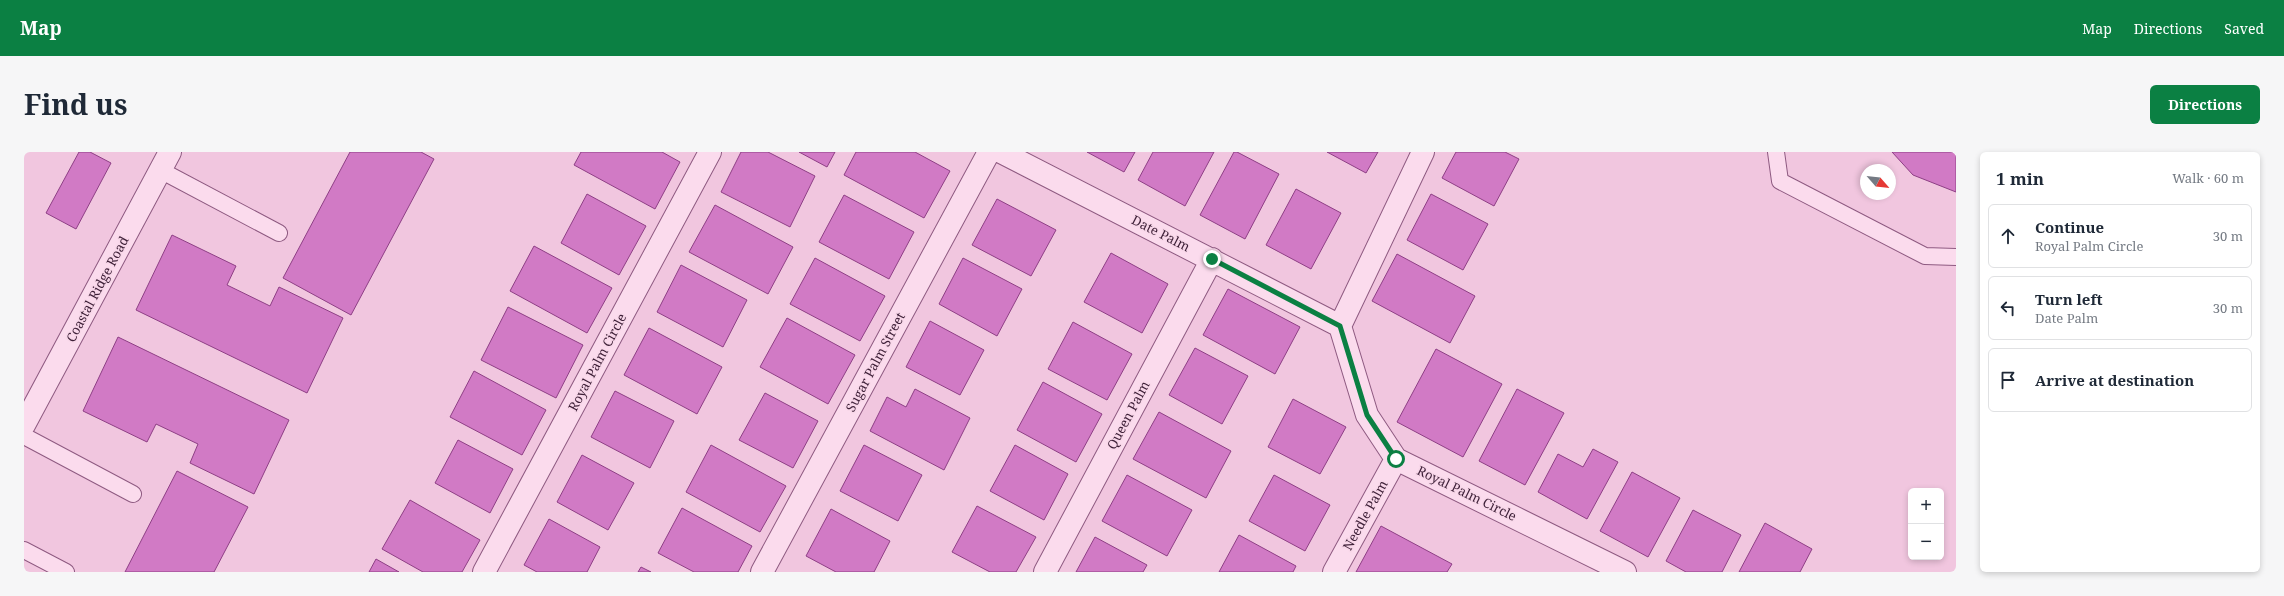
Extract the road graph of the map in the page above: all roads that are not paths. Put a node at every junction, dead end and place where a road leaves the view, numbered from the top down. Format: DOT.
graph roads {
  1 [pos="710,152"];
  2 [pos="988,152"];
  3 [pos="1001,152"];
  4 [pos="1423,152"];
  5 [pos="1776,152"];
  6 [pos="165,161"];
  7 [pos="279,233"];
  8 [pos="1956,257"];
  9 [pos="1212,259"];
  10 [pos="1340,326"];
  11 [pos="24,425"];
  12 [pos="24,436"];
  13 [pos="1396,459"];
  14 [pos="133,494"];
  15 [pos="24,550"];
  16 [pos="1595,565"];
  17 [pos="66,572"];
  18 [pos="484,572"];
  19 [pos="762,572"];
  20 [pos="1045,572"];
  21 [pos="1334,572"];
  22 [pos="1626,572"];
  1 -- 18 [label="street, Royal Palm Circle"];
  2 -- 19 [label="street, Sugar Palm Street"];
  3 -- 9 [label="street, Date Palm"];
  4 -- 10 [label="street"];
  5 -- 8 [label="lane"];
  6 -- 7 [label="lane"];
  6 -- 11 [label="street, Coastal Ridge Road"];
  9 -- 10 [label="street, Date Palm"];
  9 -- 20 [label="street, Queen Palm"];
  10 -- 13 [label="street"];
  12 -- 14 [label="lane"];
  13 -- 16 [label="street, Royal Palm Circle"];
  13 -- 21 [label="street, Needle Palm"];
  15 -- 17 [label="lane"];
  16 -- 22 [label="street, Royal Palm Circle"];
}
